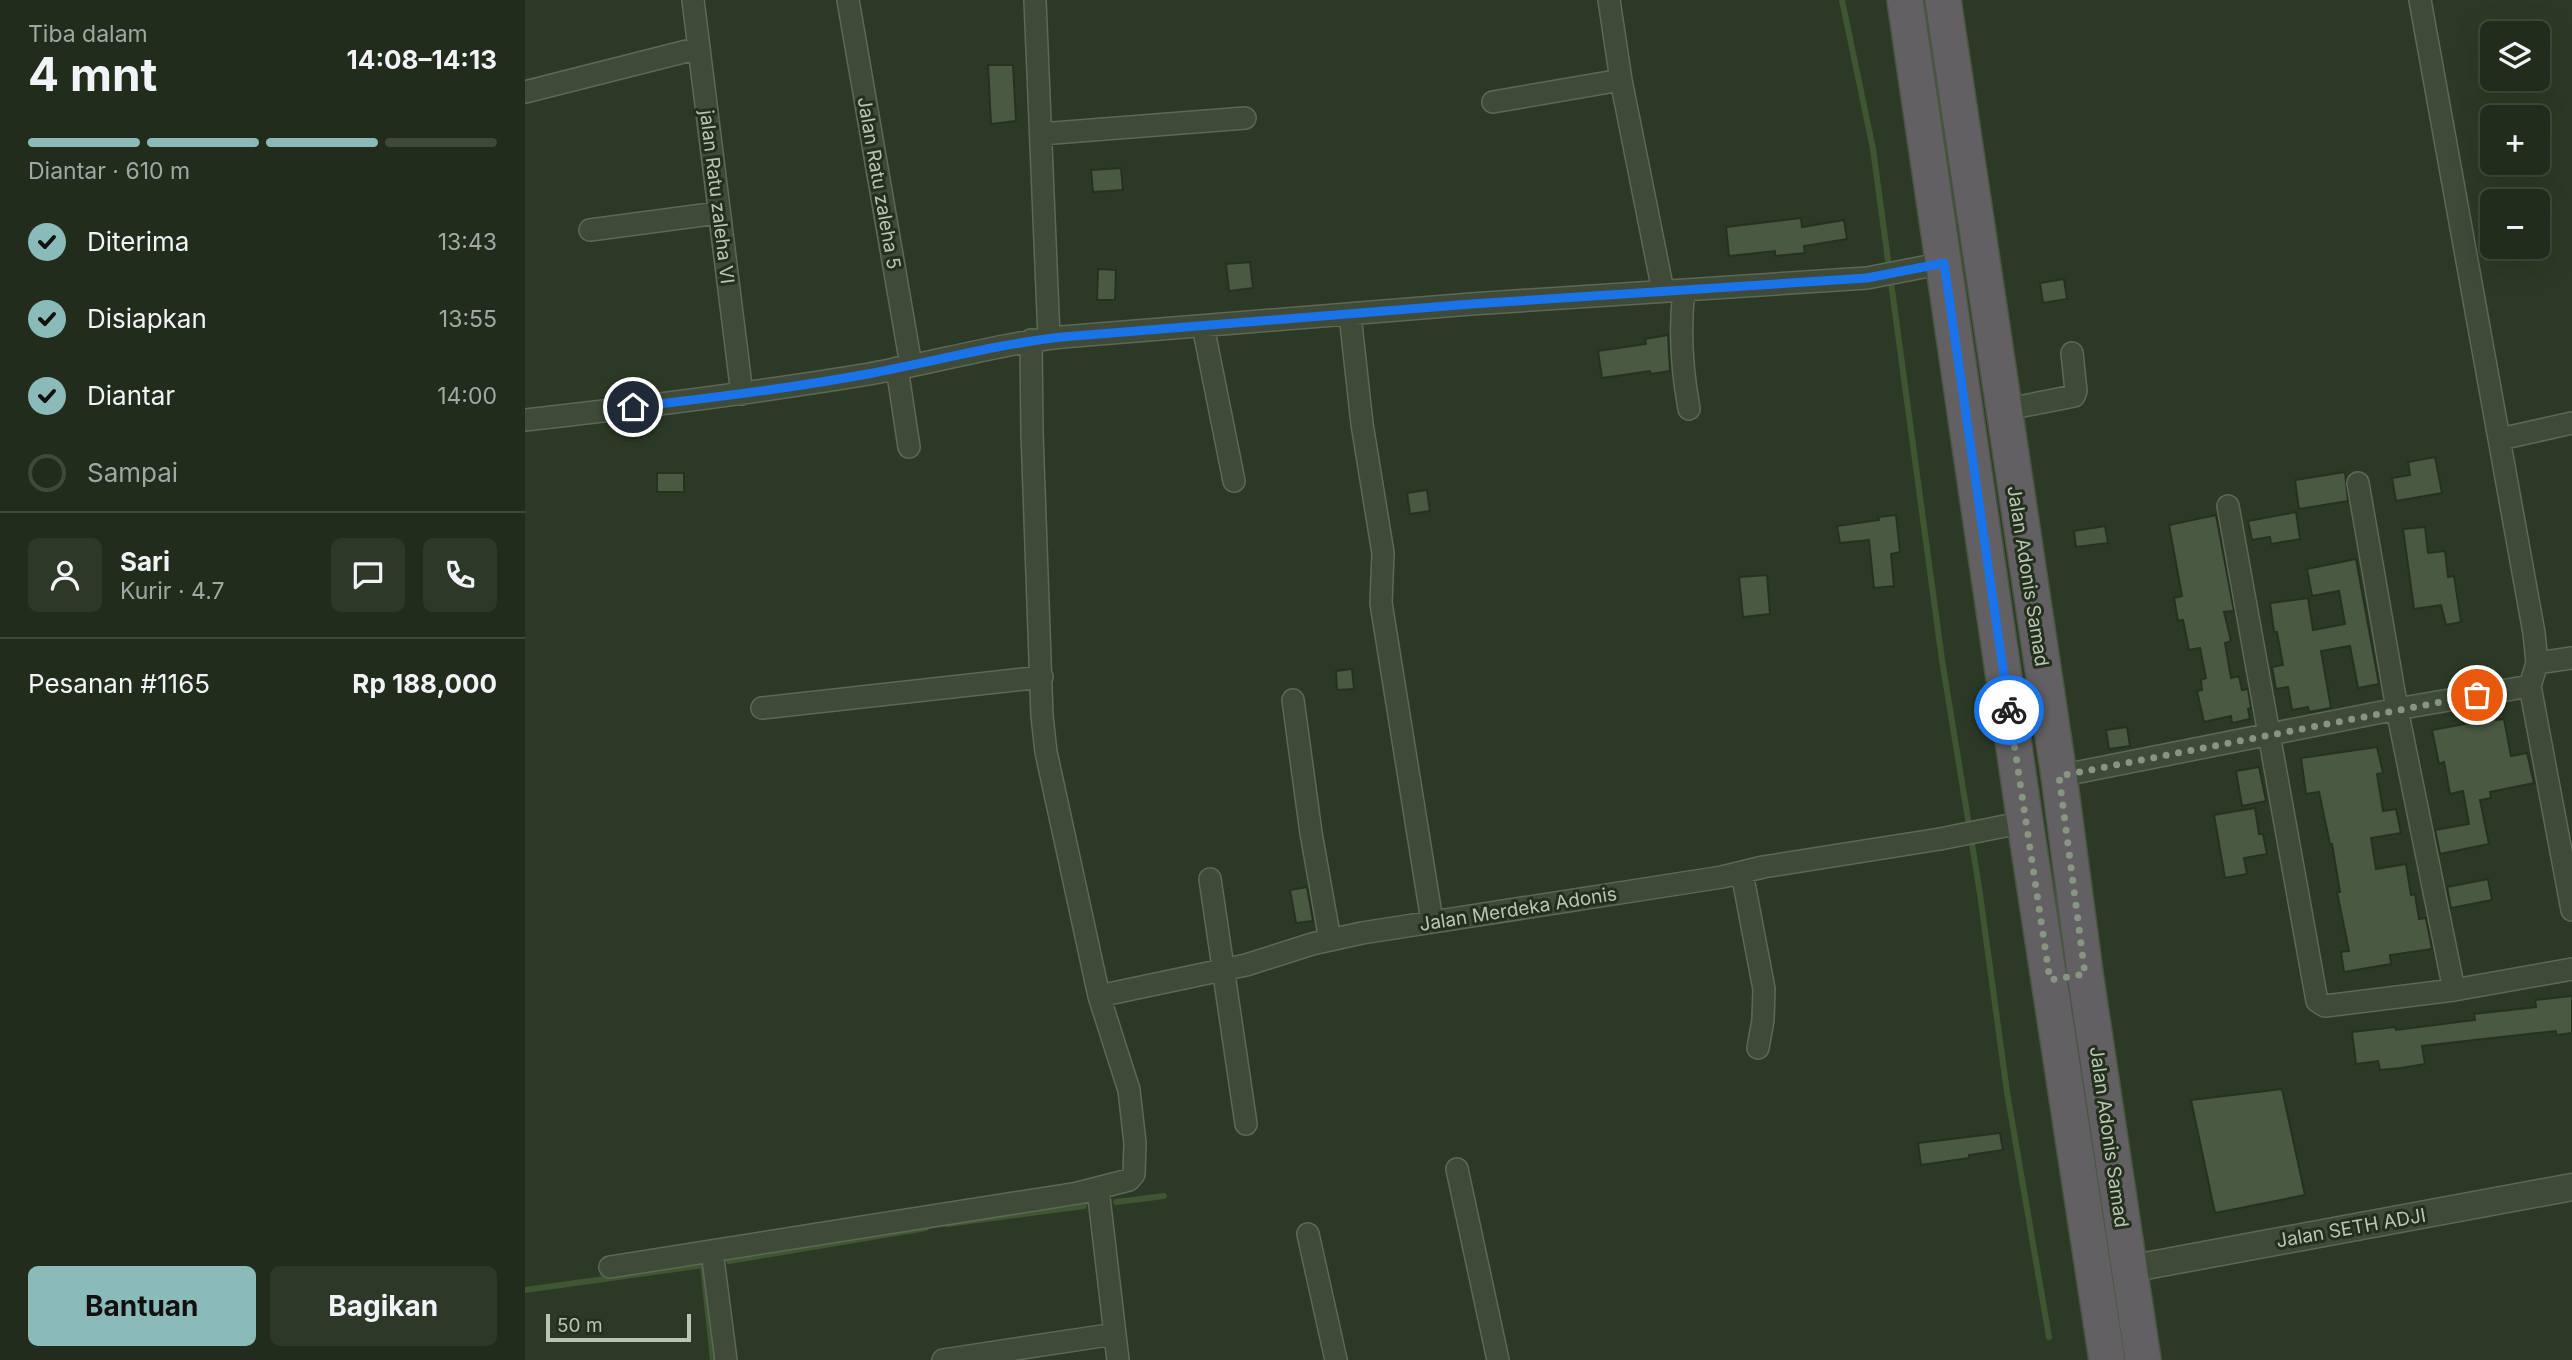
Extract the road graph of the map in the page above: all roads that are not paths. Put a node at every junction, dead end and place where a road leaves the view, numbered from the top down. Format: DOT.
graph roads {
  1 [pos="693,0"];
  2 [pos="848,0"];
  3 [pos="1035,0"];
  4 [pos="1609,0"];
  5 [pos="1905,0"];
  6 [pos="1943,0"];
  7 [pos="2420,0"];
  8 [pos="699,48"];
  9 [pos="1621,80"];
  10 [pos="525,92"];
  11 [pos="1493,102"];
  12 [pos="1245,118"];
  13 [pos="1041,134"];
  14 [pos="718,213"];
  15 [pos="590,230"];
  16 [pos="1929,266"];
  17 [pos="1673,291"];
  18 [pos="1350,315"];
  19 [pos="1203,326"];
  20 [pos="1040,339"];
  21 [pos="2072,353"];
  22 [pos="904,367"];
  23 [pos="742,394"];
  24 [pos="1689,409"];
  25 [pos="2003,410"];
  26 [pos="525,420"];
  27 [pos="2572,423"];
  28 [pos="2500,439"];
  29 [pos="909,447"];
  30 [pos="1234,481"];
  31 [pos="2358,483"];
  32 [pos="2228,506"];
  33 [pos="2572,658"];
  34 [pos="2536,663"];
  35 [pos="1041,677"];
  36 [pos="2530,686"];
  37 [pos="1293,700"];
  38 [pos="762,708"];
  39 [pos="2397,709"];
  40 [pos="2268,734"];
  41 [pos="2059,776"];
  42 [pos="2010,825"];
  43 [pos="1742,873"];
  44 [pos="1210,879"];
  45 [pos="2572,910"];
  46 [pos="1431,921"];
  47 [pos="1330,940"];
  48 [pos="1225,969"];
  49 [pos="2572,969"];
  50 [pos="2085,974"];
  51 [pos="2050,980"];
  52 [pos="2454,990"];
  53 [pos="1099,996"];
  54 [pos="1758,1048"];
  55 [pos="1246,1124"];
  56 [pos="1457,1169"];
  57 [pos="2572,1187"];
  58 [pos="1098,1189"];
  59 [pos="1308,1234"];
  60 [pos="712,1251"];
  61 [pos="610,1267"];
  62 [pos="2129,1269"];
  63 [pos="1115,1334"];
  64 [pos="726,1360"];
  65 [pos="943,1360"];
  66 [pos="1118,1360"];
  67 [pos="1336,1360"];
  68 [pos="1498,1360"];
  69 [pos="2107,1360"];
  70 [pos="2143,1360"];
  1 -- 8 [label="street, jalan Ratu zaleha VI"];
  2 -- 22 [label="street, Jalan Ratu zaleha 5"];
  3 -- 13 [label="street"];
  4 -- 9 [label="street"];
  5 -- 16 [label="highway"];
  6 -- 25 [label="highway, Jalan Adonis Samad"];
  7 -- 28 [label="street"];
  8 -- 10 [label="street"];
  8 -- 14 [label="street, jalan Ratu zaleha VI"];
  9 -- 11 [label="street"];
  9 -- 17 [label="street"];
  12 -- 13 [label="street"];
  13 -- 20 [label="street"];
  14 -- 15 [label="street"];
  14 -- 23 [label="street, jalan Ratu zaleha VI"];
  16 -- 17 [label="street"];
  16 -- 42 [label="highway"];
  17 -- 18 [label="street"];
  17 -- 24 [label="street"];
  18 -- 19 [label="street"];
  18 -- 46 [label="street"];
  19 -- 20 [label="street"];
  19 -- 30 [label="street"];
  20 -- 22 [label="street"];
  20 -- 35 [label="street"];
  21 -- 25 [label="street"];
  22 -- 23 [label="street"];
  22 -- 29 [label="street, Jalan Ratu zaleha 5"];
  23 -- 26 [label="street"];
  25 -- 41 [label="highway, Jalan Adonis Samad"];
  27 -- 28 [label="street"];
  28 -- 34 [label="street"];
  31 -- 39 [label="street"];
  32 -- 40 [label="street"];
  33 -- 34 [label="street"];
  34 -- 36 [label="street"];
  35 -- 38 [label="street"];
  35 -- 53 [label="street"];
  36 -- 39 [label="street"];
  36 -- 45 [label="street"];
  37 -- 47 [label="street"];
  39 -- 40 [label="street"];
  39 -- 52 [label="street"];
  40 -- 41 [label="street"];
  40 -- 52 [label="street"];
  41 -- 50 [label="highway, Jalan Adonis Samad"];
  42 -- 43 [label="street, Jalan Merdeka Adonis"];
  42 -- 51 [label="highway"];
  43 -- 46 [label="street, Jalan Merdeka Adonis"];
  43 -- 54 [label="street"];
  44 -- 48 [label="street"];
  46 -- 47 [label="street, Jalan Merdeka Adonis"];
  47 -- 48 [label="street, Jalan Merdeka Adonis"];
  48 -- 53 [label="street, Jalan Merdeka Adonis"];
  48 -- 55 [label="street"];
  49 -- 52 [label="street"];
  50 -- 51 [label="highway"];
  50 -- 62 [label="highway, Jalan Adonis Samad"];
  51 -- 69 [label="highway"];
  53 -- 58 [label="street"];
  56 -- 68 [label="street"];
  57 -- 62 [label="street, Jalan SETH ADJI"];
  58 -- 60 [label="street"];
  58 -- 63 [label="street"];
  59 -- 67 [label="street"];
  60 -- 61 [label="street"];
  60 -- 64 [label="street"];
  62 -- 70 [label="highway, Jalan Adonis Samad"];
  63 -- 65 [label="street"];
  63 -- 66 [label="street"];
}
